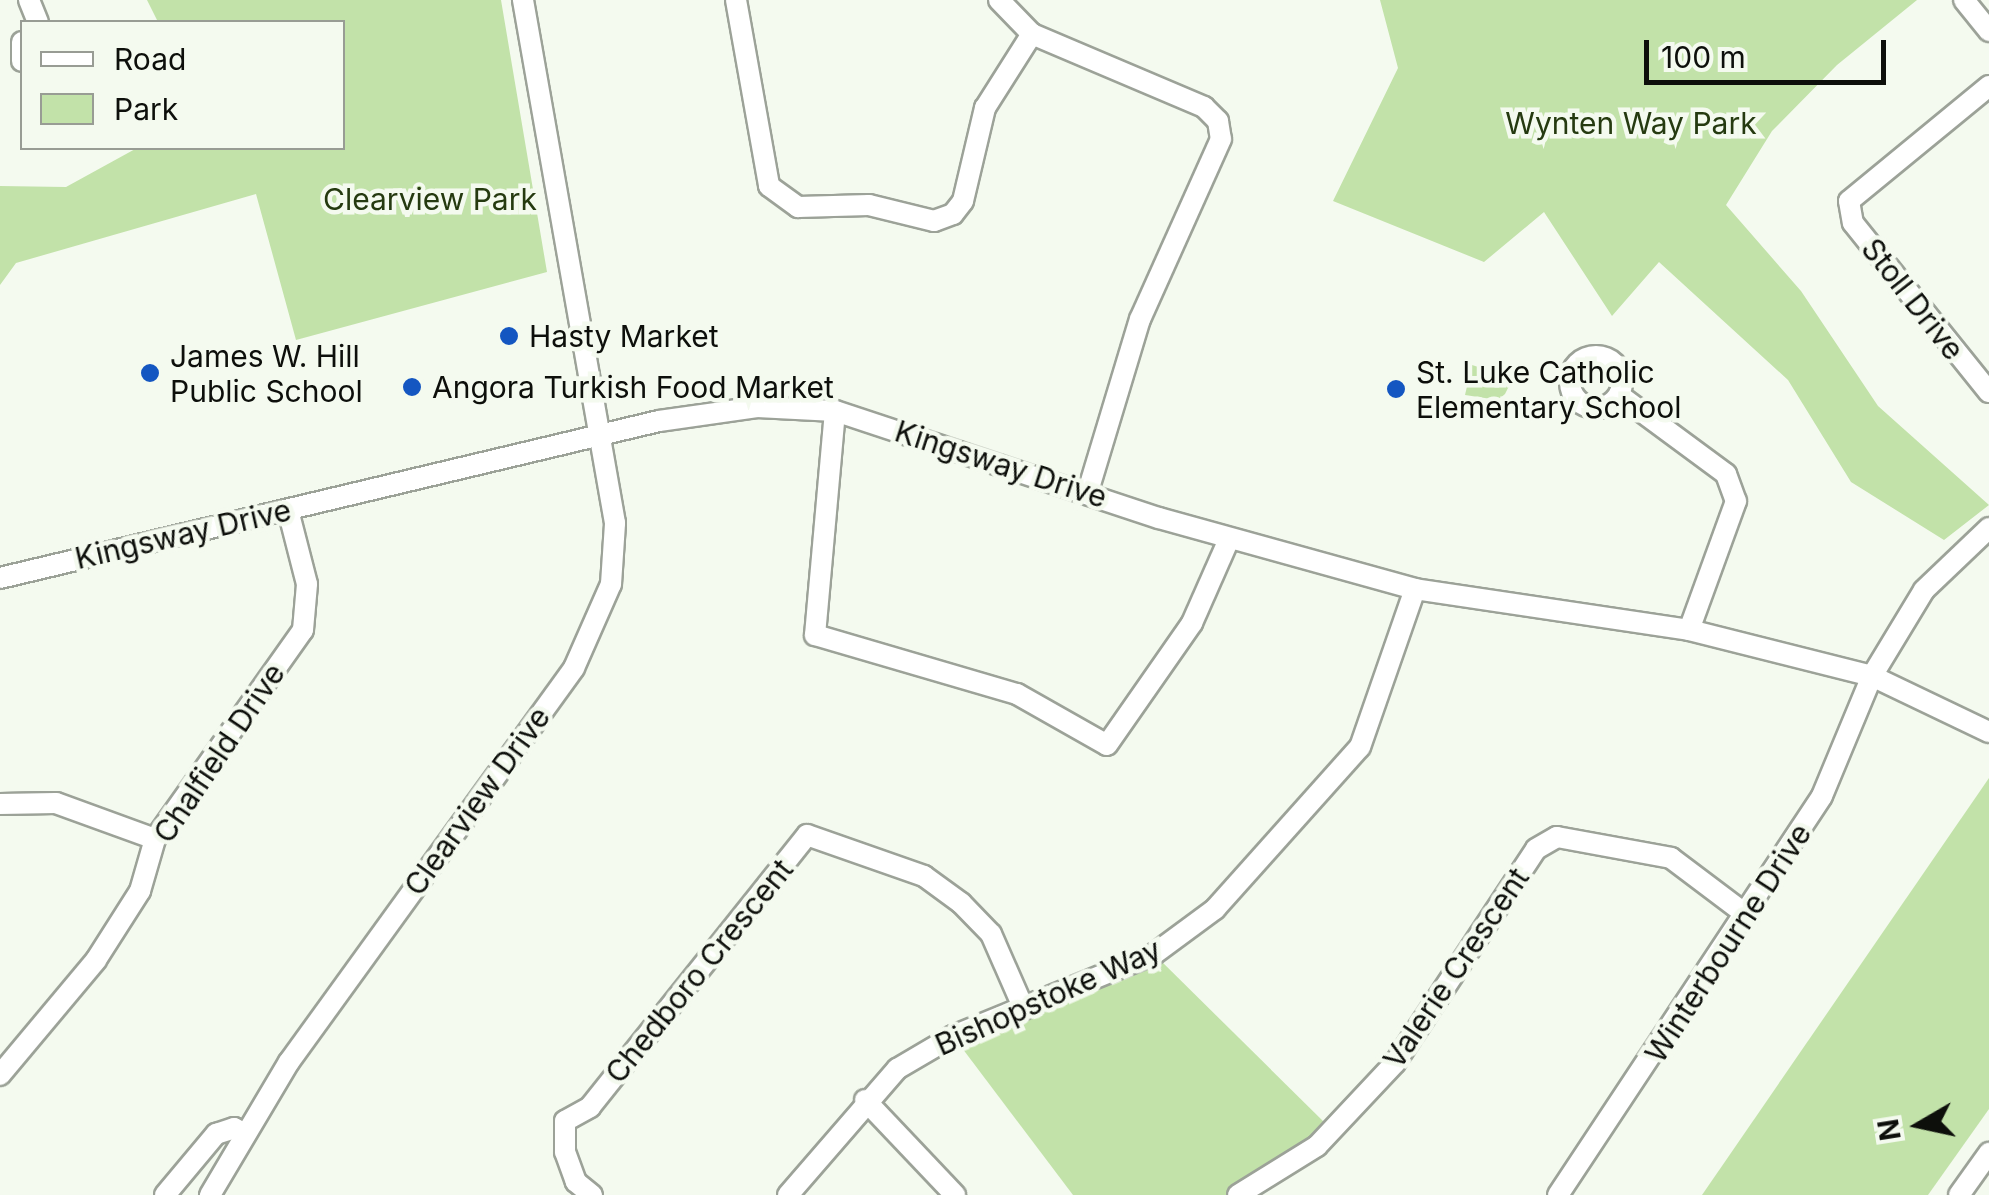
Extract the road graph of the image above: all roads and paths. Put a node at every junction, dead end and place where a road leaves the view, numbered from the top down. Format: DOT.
graph roads {
  1 [pos="523,0"];
  2 [pos="736,0"];
  3 [pos="999,0"];
  4 [pos="1964,0"];
  5 [pos="1989,31"];
  6 [pos="1032,34"];
  7 [pos="1989,86"];
  8 [pos="1989,392"];
  9 [pos="1619,394"];
  10 [pos="835,411"];
  11 [pos="597,436"];
  12 [pos="1088,491"];
  13 [pos="288,510"];
  14 [pos="1989,528"];
  15 [pos="1229,539"];
  16 [pos="0,578"];
  17 [pos="1415,588"];
  18 [pos="1690,630"];
  19 [pos="1872,676"];
  20 [pos="1989,732"];
  21 [pos="0,804"];
  22 [pos="155,839"];
  23 [pos="1748,916"];
  24 [pos="1024,1008"];
  25 [pos="0,1075"];
  26 [pos="865,1100"];
  27 [pos="245,1134"];
  28 [pos="1989,1153"];
  29 [pos="180,1170"];
  30 [pos="164,1195"];
  31 [pos="210,1195"];
  32 [pos="592,1195"];
  33 [pos="788,1195"];
  34 [pos="955,1195"];
  35 [pos="1238,1195"];
  36 [pos="1558,1195"];
  37 [pos="1958,1195"];
  1 -- 11 [label="street, Clearview Drive"];
  2 -- 6 [label="street"];
  3 -- 6 [label="street"];
  4 -- 5 [label="street"];
  6 -- 12 [label="street"];
  7 -- 8 [label="street, Stoll Drive"];
  9 -- 18 [label="street"];
  10 -- 11 [label="street, Kingsway Drive"];
  10 -- 12 [label="street, Kingsway Drive"];
  10 -- 15 [label="street"];
  11 -- 13 [label="street, Kingsway Drive"];
  11 -- 27 [label="street, Clearview Drive"];
  12 -- 15 [label="street, Kingsway Drive"];
  13 -- 16 [label="street, Kingsway Drive"];
  13 -- 22 [label="street, Chalfield Drive"];
  14 -- 19 [label="street, Winterbourne Drive"];
  15 -- 17 [label="street, Kingsway Drive"];
  17 -- 18 [label="street, Kingsway Drive"];
  17 -- 24 [label="street, Bishopstoke Way"];
  18 -- 19 [label="street, Kingsway Drive"];
  19 -- 20 [label="street, Kingsway Drive"];
  19 -- 23 [label="street, Winterbourne Drive"];
  21 -- 22 [label="street"];
  22 -- 25 [label="street, Chalfield Drive"];
  23 -- 35 [label="street, Valerie Crescent"];
  23 -- 36 [label="street, Winterbourne Drive"];
  24 -- 26 [label="street, Bishopstoke Way"];
  24 -- 32 [label="street, Chedboro Crescent"];
  26 -- 33 [label="street, Bishopstoke Way"];
  26 -- 34 [label="street"];
  27 -- 29 [label="street"];
  27 -- 31 [label="street, Clearview Drive"];
  28 -- 37 [label="street"];
  29 -- 30 [label="street"];
  29 -- 31 [label="street"];
}
